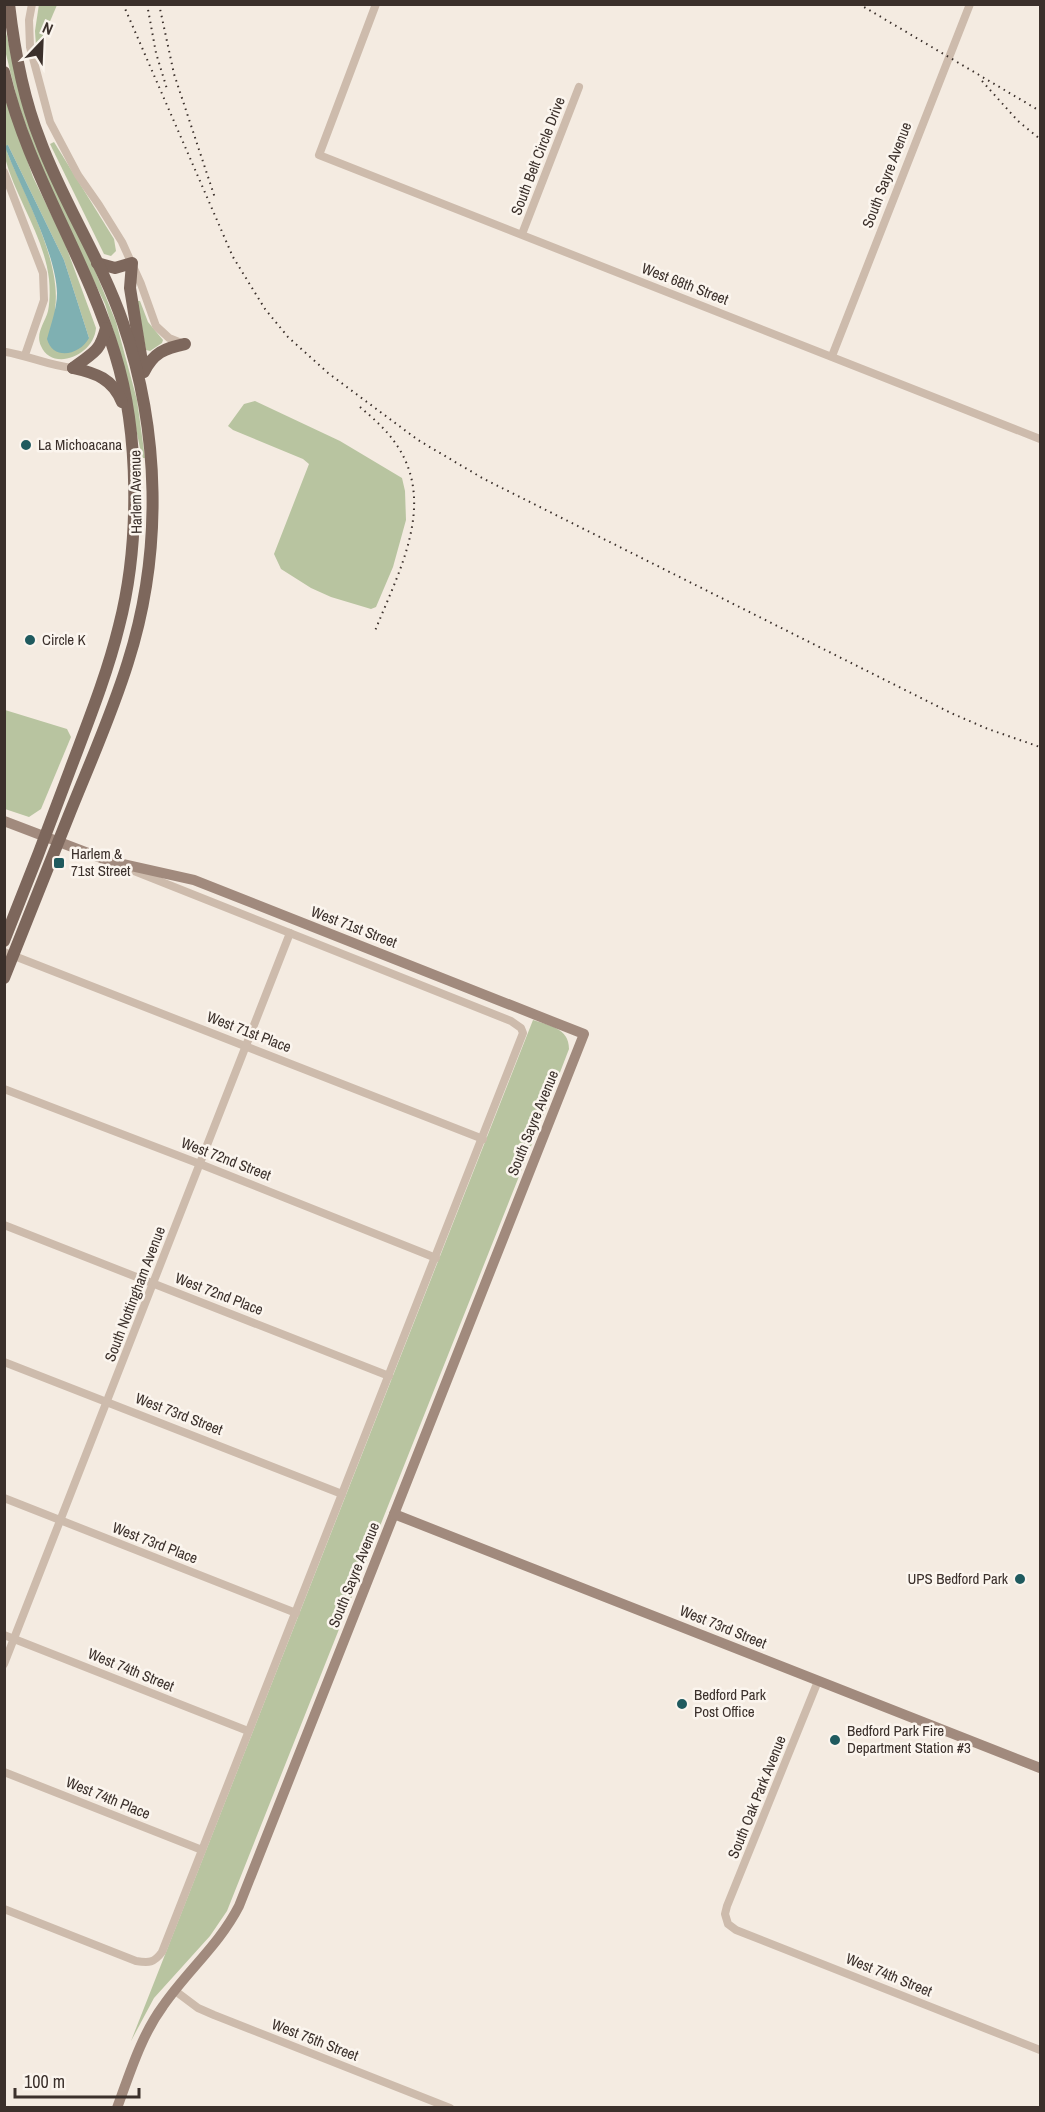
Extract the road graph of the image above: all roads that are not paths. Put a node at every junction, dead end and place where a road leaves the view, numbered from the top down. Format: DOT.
graph roads {
  1 [pos="9,4"];
  2 [pos="32,4"];
  3 [pos="376,4"];
  4 [pos="970,4"];
  5 [pos="4,72"];
  6 [pos="579,87"];
  7 [pos="4,172"];
  8 [pos="522,234"];
  9 [pos="97,263"];
  10 [pos="132,263"];
  11 [pos="107,327"];
  12 [pos="185,344"];
  13 [pos="6,352"];
  14 [pos="25,355"];
  15 [pos="832,356"];
  16 [pos="73,368"];
  17 [pos="144,372"];
  18 [pos="143,396"];
  19 [pos="128,414"];
  20 [pos="1041,439"];
  21 [pos="4,821"];
  22 [pos="45,837"];
  23 [pos="58,842"];
  24 [pos="109,861"];
  25 [pos="290,933"];
  26 [pos="4,941"];
  27 [pos="9,954"];
  28 [pos="4,978"];
  29 [pos="584,1034"];
  30 [pos="246,1045"];
  31 [pos="4,1089"];
  32 [pos="483,1139"];
  33 [pos="200,1164"];
  34 [pos="4,1224"];
  35 [pos="436,1258"];
  36 [pos="153,1282"];
  37 [pos="4,1362"];
  38 [pos="389,1376"];
  39 [pos="107,1402"];
  40 [pos="342,1494"];
  41 [pos="4,1498"];
  42 [pos="394,1514"];
  43 [pos="61,1521"];
  44 [pos="296,1613"];
  45 [pos="4,1635"];
  46 [pos="14,1639"];
  47 [pos="4,1664"];
  48 [pos="818,1681"];
  49 [pos="248,1731"];
  50 [pos="1041,1768"];
  51 [pos="4,1772"];
  52 [pos="202,1850"];
  53 [pos="4,1909"];
  54 [pos="728,1924"];
  55 [pos="174,1990"];
  56 [pos="1041,2050"];
  57 [pos="117,2108"];
  58 [pos="450,2108"];
  1 -- 9 [label="main road, Harlem Avenue"];
  2 -- 10 [label="street"];
  3 -- 8 [label="street, West 68th Street"];
  4 -- 15 [label="street, South Sayre Avenue"];
  5 -- 11 [label="main road, Harlem Avenue"];
  6 -- 8 [label="street, South Belt Circle Drive"];
  7 -- 14 [label="street"];
  8 -- 15 [label="street, West 68th Street"];
  9 -- 10 [label="main road"];
  9 -- 18 [label="main road, Harlem Avenue"];
  10 -- 12 [label="street"];
  10 -- 17 [label="main road"];
  11 -- 16 [label="main road"];
  11 -- 19 [label="main road, Harlem Avenue"];
  12 -- 17 [label="main road"];
  13 -- 14 [label="street"];
  14 -- 16 [label="street"];
  15 -- 20 [label="street, West 68th Street"];
  16 -- 19 [label="main road"];
  17 -- 18 [label="main road"];
  18 -- 23 [label="main road, Harlem Avenue"];
  19 -- 22 [label="main road, Harlem Avenue"];
  21 -- 22 [label="street, West 71st Street"];
  22 -- 23 [label="street, West 71st Street"];
  22 -- 26 [label="main road, Harlem Avenue"];
  23 -- 24 [label="street, West 71st Street"];
  23 -- 27 [label="main road, Harlem Avenue"];
  24 -- 25 [label="street, West 71st Street"];
  24 -- 29 [label="street, West 71st Street"];
  25 -- 30 [label="street, South Nottingham Avenue"];
  25 -- 32 [label="street, West 71st Street"];
  27 -- 28 [label="main road, Harlem Avenue"];
  27 -- 30 [label="street, West 71st Place"];
  29 -- 42 [label="street, South Sayre Avenue"];
  30 -- 32 [label="street, West 71st Place"];
  30 -- 33 [label="street, South Nottingham Avenue"];
  31 -- 33 [label="street, West 72nd Street"];
  32 -- 35 [label="street"];
  33 -- 35 [label="street, West 72nd Street"];
  33 -- 36 [label="street, South Nottingham Avenue"];
  34 -- 36 [label="street, West 72nd Place"];
  35 -- 38 [label="street"];
  36 -- 38 [label="street, West 72nd Place"];
  36 -- 39 [label="street, South Nottingham Avenue"];
  37 -- 39 [label="street, West 73rd Street"];
  38 -- 40 [label="street"];
  39 -- 40 [label="street, West 73rd Street"];
  39 -- 43 [label="street, South Nottingham Avenue"];
  40 -- 44 [label="street"];
  41 -- 43 [label="street, West 73rd Place"];
  42 -- 48 [label="street, West 73rd Street"];
  42 -- 55 [label="street, South Sayre Avenue"];
  43 -- 44 [label="street, West 73rd Place"];
  43 -- 46 [label="street, South Nottingham Avenue"];
  44 -- 49 [label="street"];
  45 -- 46 [label="street, West 74th Street"];
  46 -- 47 [label="street, South Nottingham Avenue"];
  46 -- 49 [label="street, West 74th Street"];
  48 -- 50 [label="street, West 73rd Street"];
  48 -- 54 [label="street, South Oak Park Avenue"];
  49 -- 52 [label="street"];
  51 -- 52 [label="street, West 74th Place"];
  52 -- 53 [label="street"];
  54 -- 56 [label="street, West 74th Street"];
  55 -- 57 [label="street, South Sayre Avenue"];
  55 -- 58 [label="street, West 75th Street"];
}
